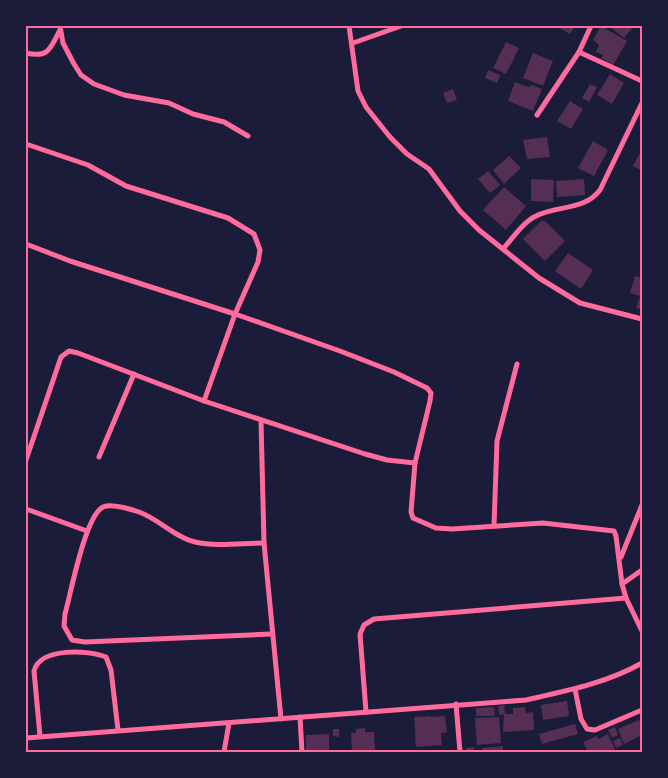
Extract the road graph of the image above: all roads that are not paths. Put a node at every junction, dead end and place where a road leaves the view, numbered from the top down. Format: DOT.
graph roads {
  1 [pos="349,26"];
  2 [pos="401,26"];
  3 [pos="591,26"];
  4 [pos="60,28"];
  5 [pos="353,43"];
  6 [pos="579,52"];
  7 [pos="26,53"];
  8 [pos="642,81"];
  9 [pos="642,103"];
  10 [pos="537,115"];
  11 [pos="248,136"];
  12 [pos="26,144"];
  13 [pos="26,243"];
  14 [pos="503,249"];
  15 [pos="235,314"];
  16 [pos="642,319"];
  17 [pos="517,364"];
  18 [pos="134,374"];
  19 [pos="204,401"];
  20 [pos="261,421"];
  21 [pos="99,457"];
  22 [pos="26,460"];
  23 [pos="415,463"];
  24 [pos="642,505"];
  25 [pos="26,509"];
  26 [pos="494,526"];
  27 [pos="87,531"];
  28 [pos="264,543"];
  29 [pos="620,559"];
  30 [pos="642,570"];
  31 [pos="622,584"];
  32 [pos="626,598"];
  33 [pos="642,631"];
  34 [pos="271,634"];
  35 [pos="642,663"];
  36 [pos="575,689"];
  37 [pos="456,705"];
  38 [pos="642,710"];
  39 [pos="366,712"];
  40 [pos="300,717"];
  41 [pos="280,718"];
  42 [pos="229,723"];
  43 [pos="118,730"];
  44 [pos="40,736"];
  45 [pos="26,738"];
  46 [pos="224,753"];
  47 [pos="302,753"];
  48 [pos="460,753"];
  1 -- 5 [label="street"];
  2 -- 5 [label="street"];
  3 -- 6 [label="street"];
  4 -- 7 [label="street"];
  4 -- 11 [label="street"];
  5 -- 14 [label="street"];
  6 -- 8 [label="street"];
  6 -- 10 [label="street"];
  9 -- 14 [label="street"];
  12 -- 15 [label="street"];
  13 -- 15 [label="street"];
  14 -- 16 [label="street"];
  15 -- 19 [label="street"];
  15 -- 23 [label="street"];
  17 -- 26 [label="street"];
  18 -- 19 [label="street"];
  18 -- 21 [label="street"];
  18 -- 22 [label="street"];
  19 -- 20 [label="street"];
  20 -- 23 [label="street"];
  20 -- 28 [label="street"];
  23 -- 26 [label="street"];
  24 -- 29 [label="street"];
  25 -- 27 [label="street"];
  26 -- 29 [label="street"];
  27 -- 28 [label="street"];
  27 -- 34 [label="street"];
  28 -- 34 [label="street"];
  29 -- 31 [label="street"];
  30 -- 31 [label="street"];
  31 -- 32 [label="street"];
  32 -- 33 [label="street"];
  32 -- 39 [label="street"];
  34 -- 41 [label="street"];
  35 -- 36 [label="street"];
  36 -- 37 [label="street"];
  36 -- 38 [label="street"];
  37 -- 39 [label="street"];
  37 -- 48 [label="street"];
  39 -- 40 [label="street"];
  40 -- 41 [label="street"];
  40 -- 47 [label="street"];
  41 -- 42 [label="street"];
  42 -- 43 [label="street"];
  42 -- 46 [label="street"];
  43 -- 44 [label="street"];
  43 -- 44 [label="street"];
  44 -- 45 [label="street"];
}
